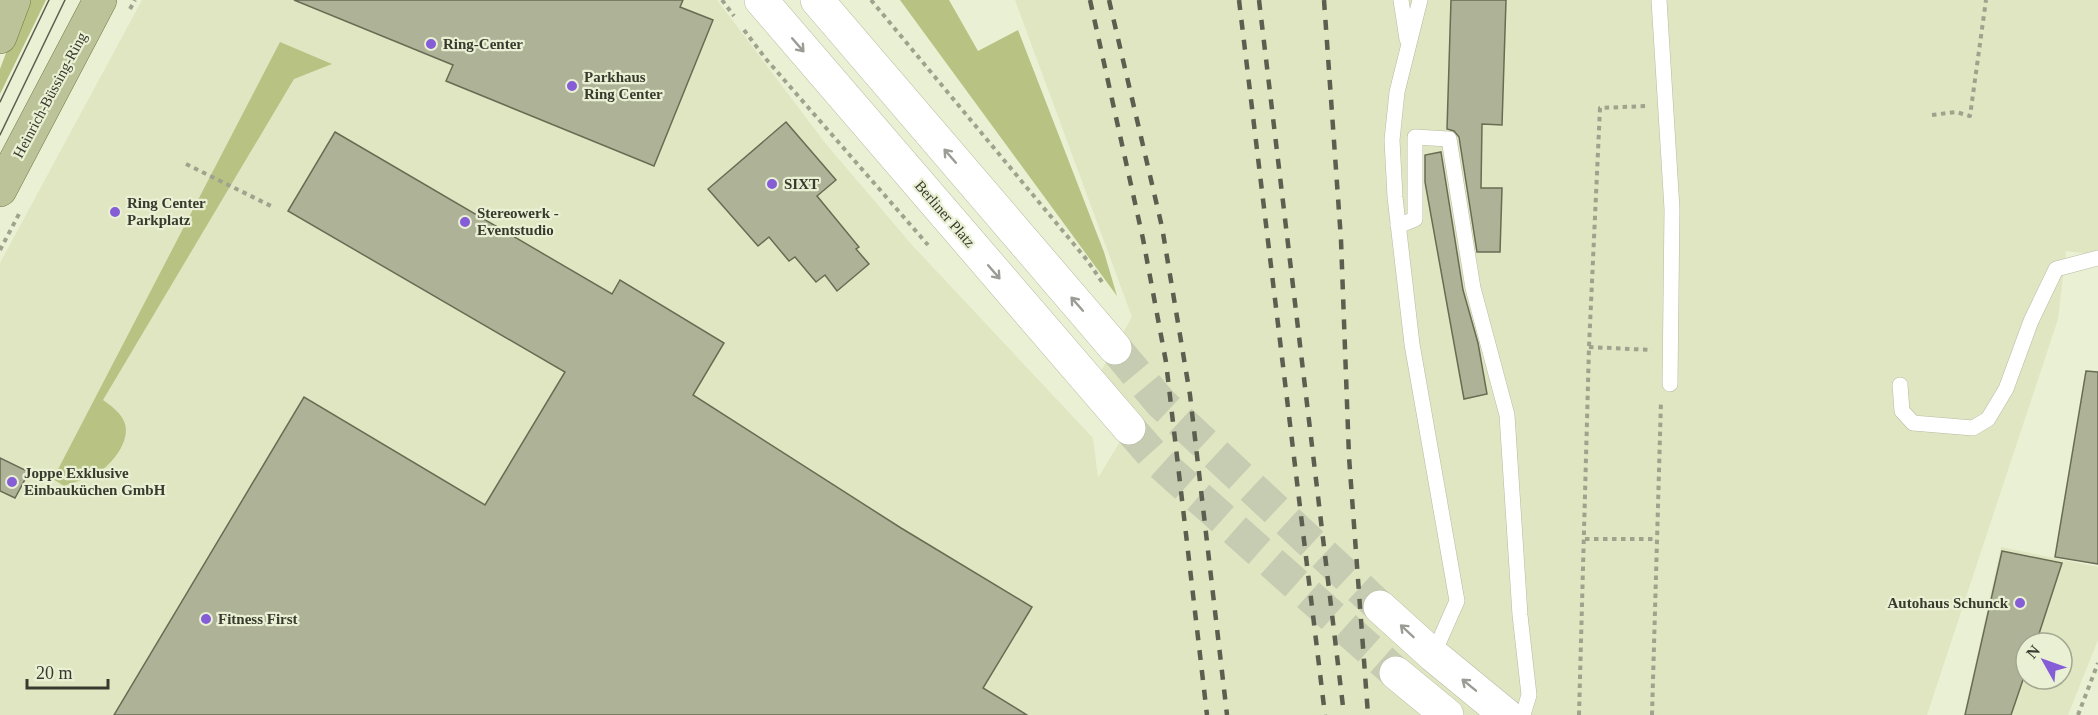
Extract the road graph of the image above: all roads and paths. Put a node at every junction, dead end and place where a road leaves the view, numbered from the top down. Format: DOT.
graph roads {
  1 [pos="14,0"];
  2 [pos="100,0"];
  3 [pos="761,0"];
  4 [pos="817,0"];
  5 [pos="871,0"];
  6 [pos="1401,0"];
  7 [pos="1420,0"];
  8 [pos="1659,0"];
  9 [pos="1986,0"];
  10 [pos="0,37"];
  11 [pos="1408,48"];
  12 [pos="1665,104"];
  13 [pos="1932,115"];
  14 [pos="186,164"];
  15 [pos="0,190"];
  16 [pos="273,207"];
  17 [pos="1398,226"];
  18 [pos="2098,258"];
  19 [pos="1105,288"];
  20 [pos="1114,348"];
  21 [pos="1589,348"];
  22 [pos="1671,350"];
  23 [pos="1670,384"];
  24 [pos="1900,385"];
  25 [pos="1129,428"];
  26 [pos="1585,539"];
  27 [pos="1657,539"];
  28 [pos="1380,607"];
  29 [pos="1433,655"];
  30 [pos="2098,663"];
  31 [pos="1396,674"];
  32 [pos="1447,715"];
  33 [pos="1506,715"];
  34 [pos="1523,715"];
  35 [pos="1579,715"];
  36 [pos="1652,715"];
  37 [pos="2078,715"];
  1 -- 10 [label="main road"];
  2 -- 15 [label="main road, Heinrich-Büssing-Ring"];
  3 -- 25 [label="main road, Berliner Platz, one-way"];
  20 -- 4 [label="main road, one-way"];
  5 -- 19 [label="path"];
  6 -- 11 [label="lane"];
  7 -- 11 [label="lane"];
  8 -- 12 [label="lane"];
  9 -- 13 [label="path"];
  11 -- 17 [label="lane"];
  12 -- 21 [label="path"];
  12 -- 22 [label="lane"];
  14 -- 16 [label="path"];
  17 -- 29 [label="lane"];
  17 -- 34 [label="lane"];
  18 -- 24 [label="lane"];
  21 -- 22 [label="path"];
  21 -- 26 [label="path"];
  22 -- 23 [label="lane"];
  23 -- 27 [label="path"];
  26 -- 27 [label="path"];
  26 -- 35 [label="path"];
  27 -- 36 [label="path"];
  29 -- 28 [label="main road, one-way"];
  33 -- 29 [label="main road, one-way"];
  30 -- 37 [label="path"];
  31 -- 32 [label="main road"];
}
